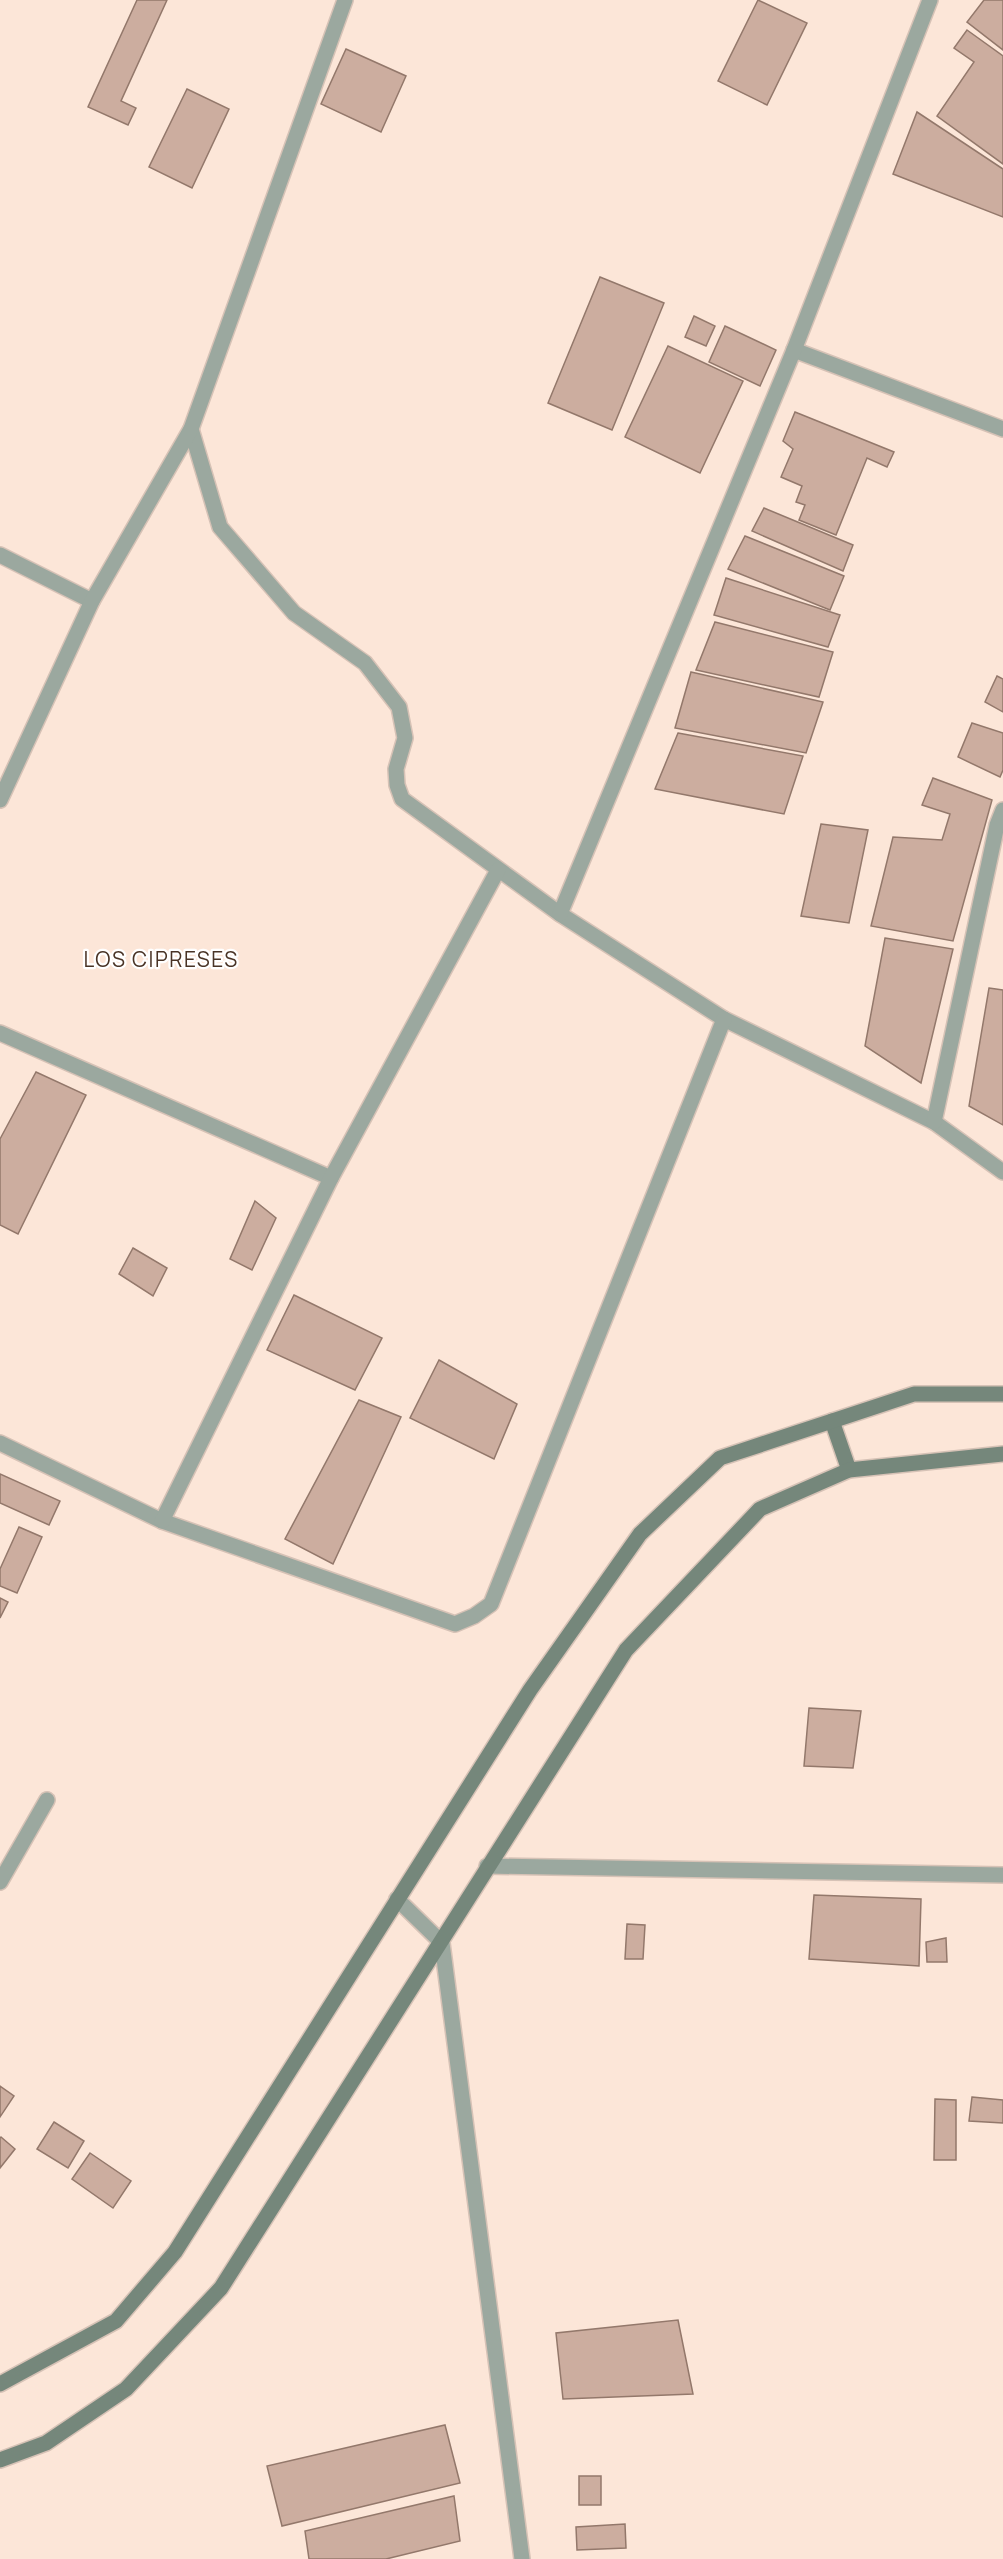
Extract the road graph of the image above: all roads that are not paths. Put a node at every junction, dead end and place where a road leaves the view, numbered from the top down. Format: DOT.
graph roads {
  1 [pos="345,0"];
  2 [pos="930,0"];
  3 [pos="794,350"];
  4 [pos="191,429"];
  5 [pos="1003,429"];
  6 [pos="0,555"];
  7 [pos="92,601"];
  8 [pos="0,800"];
  9 [pos="1003,810"];
  10 [pos="498,870"];
  11 [pos="560,914"];
  12 [pos="724,1019"];
  13 [pos="0,1033"];
  14 [pos="934,1122"];
  15 [pos="1003,1172"];
  16 [pos="332,1178"];
  17 [pos="1003,1394"];
  18 [pos="832,1421"];
  19 [pos="0,1443"];
  20 [pos="1003,1454"];
  21 [pos="849,1470"];
  22 [pos="162,1521"];
  23 [pos="47,1800"];
  24 [pos="487,1866"];
  25 [pos="1003,1875"];
  26 [pos="0,1882"];
  27 [pos="397,1899"];
  28 [pos="442,1943"];
  29 [pos="0,2384"];
  30 [pos="0,2460"];
  31 [pos="522,2559"];
  1 -- 4 [label="street"];
  2 -- 3 [label="street"];
  3 -- 5 [label="street"];
  3 -- 11 [label="street"];
  4 -- 7 [label="street"];
  4 -- 10 [label="street"];
  6 -- 7 [label="street"];
  7 -- 8 [label="street"];
  9 -- 14 [label="street"];
  10 -- 11 [label="street"];
  10 -- 16 [label="street"];
  11 -- 12 [label="street"];
  12 -- 14 [label="street"];
  12 -- 22 [label="street"];
  13 -- 16 [label="street"];
  14 -- 15 [label="street"];
  16 -- 22 [label="street"];
  17 -- 18 [label="main road"];
  18 -- 21 [label="main road"];
  18 -- 27 [label="main road"];
  19 -- 22 [label="street"];
  20 -- 21 [label="main road"];
  21 -- 24 [label="main road"];
  23 -- 26 [label="street"];
  24 -- 25 [label="street"];
  24 -- 28 [label="main road"];
  27 -- 28 [label="street"];
  27 -- 29 [label="main road"];
  28 -- 30 [label="main road"];
  28 -- 31 [label="street"];
}
